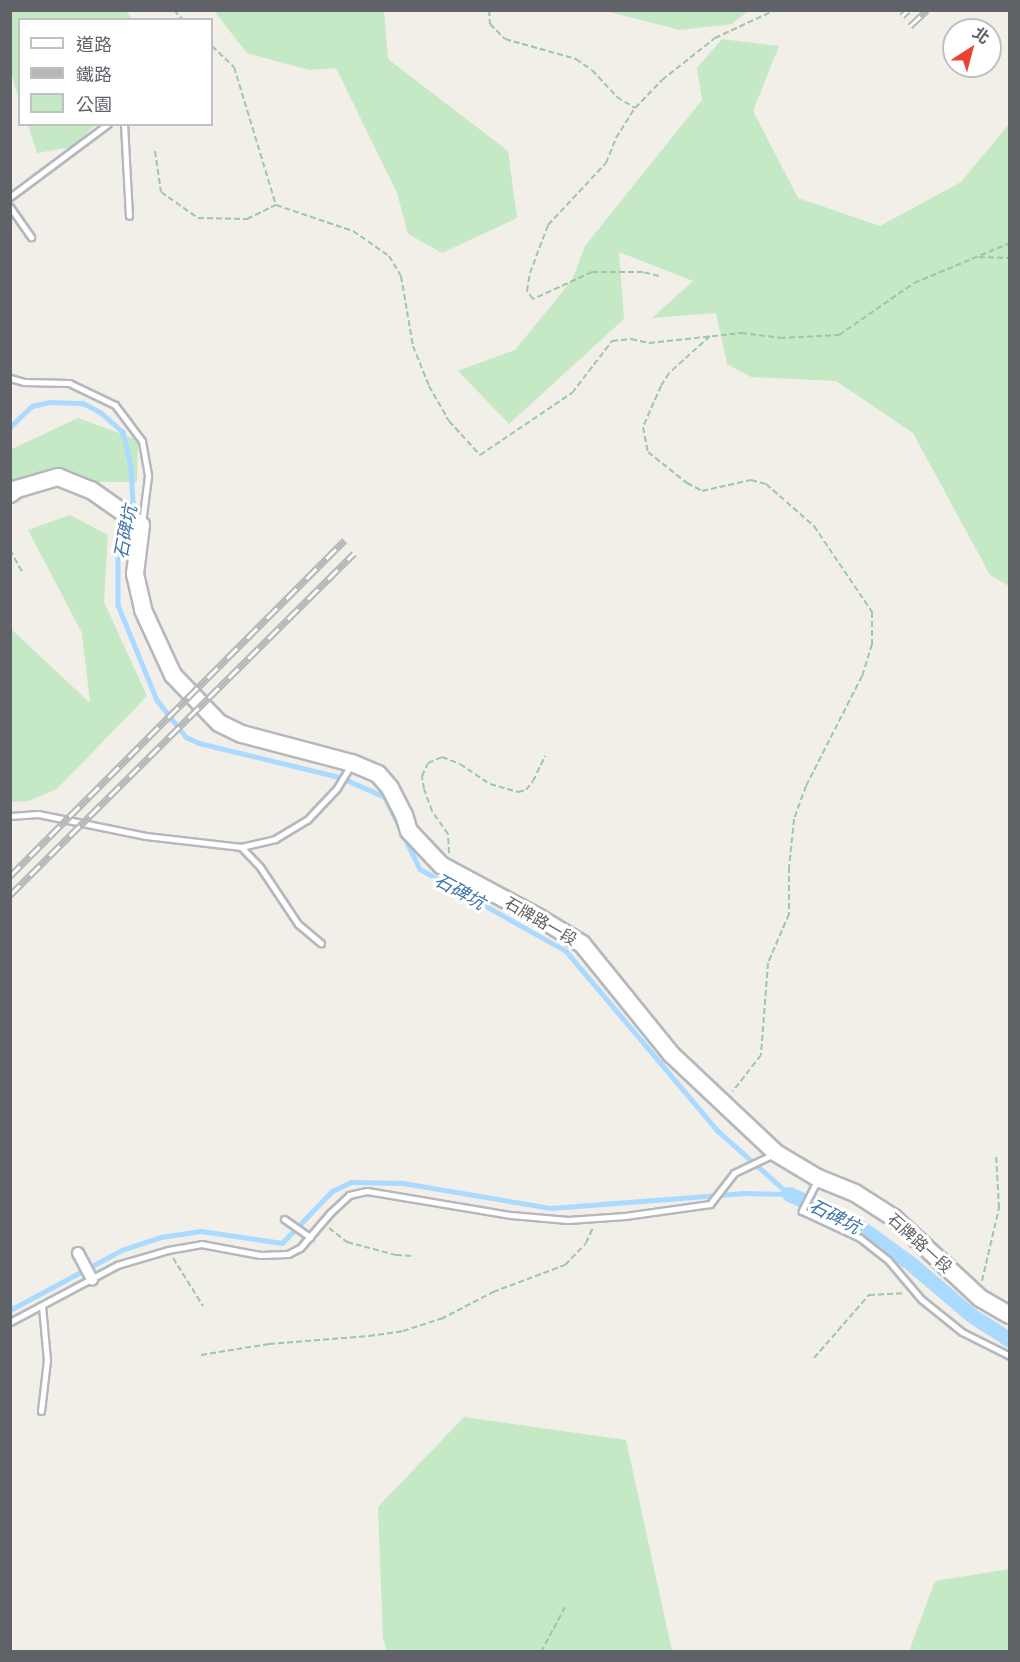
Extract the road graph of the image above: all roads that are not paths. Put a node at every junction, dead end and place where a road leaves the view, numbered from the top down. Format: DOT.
graph roads {
  1 [pos="105,126"];
  2 [pos="124,126"];
  3 [pos="10,197"];
  4 [pos="10,207"];
  5 [pos="129,216"];
  6 [pos="31,237"];
  7 [pos="10,378"];
  8 [pos="10,494"];
  9 [pos="141,525"];
  10 [pos="352,763"];
  11 [pos="10,816"];
  12 [pos="241,847"];
  13 [pos="321,943"];
  14 [pos="776,1153"];
  15 [pos="818,1178"];
  16 [pos="284,1219"];
  17 [pos="310,1237"];
  18 [pos="78,1253"];
  19 [pos="92,1279"];
  20 [pos="42,1306"];
  21 [pos="1010,1315"];
  22 [pos="10,1322"];
  23 [pos="1010,1356"];
  24 [pos="41,1411"];
  1 -- 3 [label="lane"];
  2 -- 5 [label="lane"];
  4 -- 6 [label="lane"];
  7 -- 9 [label="lane"];
  8 -- 9 [label="street"];
  9 -- 10 [label="street, 石牌路一段"];
  10 -- 12 [label="lane"];
  10 -- 14 [label="street, 石牌路一段"];
  11 -- 12 [label="lane"];
  12 -- 13 [label="lane"];
  14 -- 15 [label="street, 石牌路一段"];
  14 -- 17 [label="lane"];
  15 -- 21 [label="street, 石牌路一段"];
  15 -- 23 [label="lane"];
  16 -- 17 [label="lane"];
  17 -- 19 [label="lane"];
  18 -- 19 [label="street"];
  19 -- 20 [label="lane"];
  20 -- 22 [label="lane"];
  20 -- 24 [label="lane"];
}
